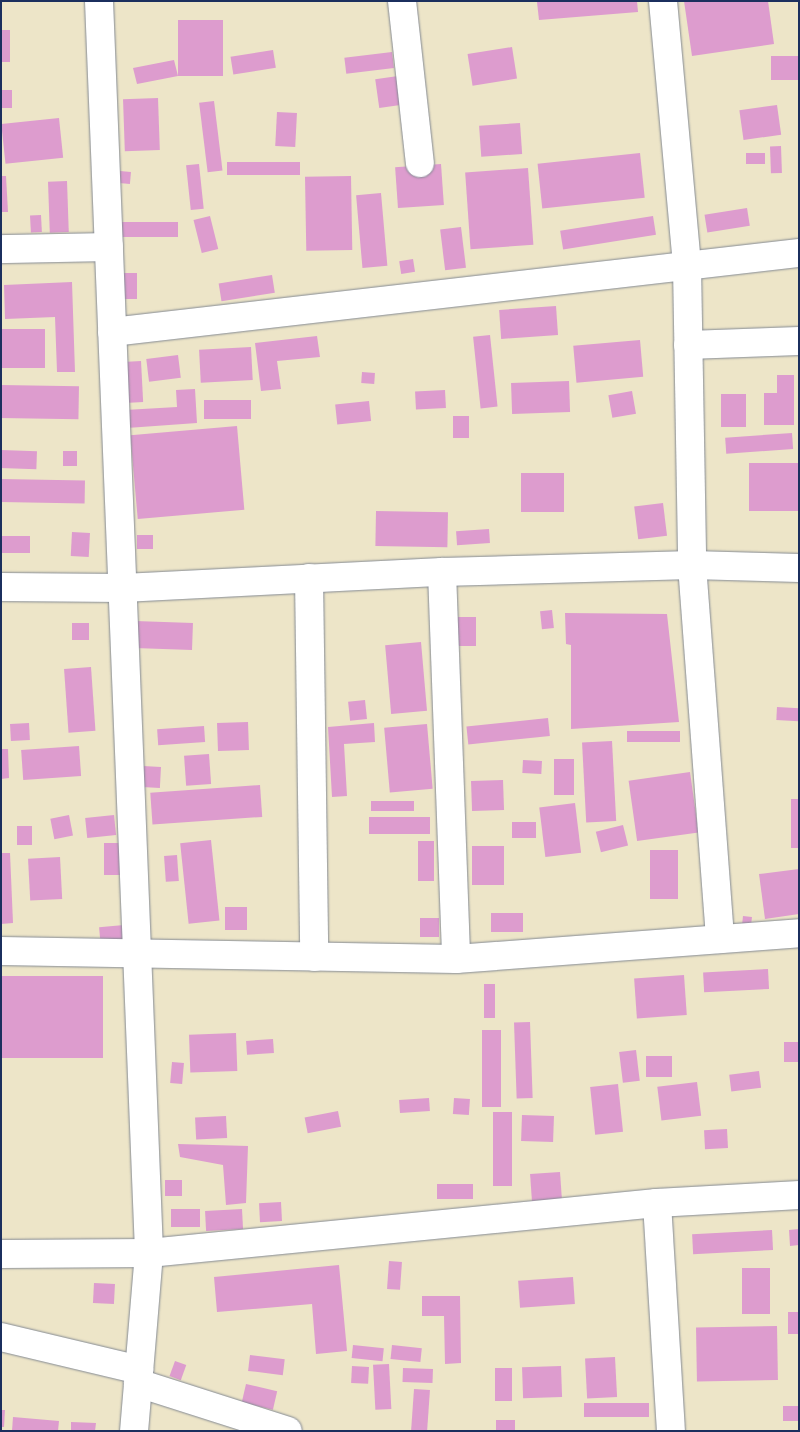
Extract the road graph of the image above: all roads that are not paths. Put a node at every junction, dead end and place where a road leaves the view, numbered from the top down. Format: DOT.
graph roads {
  1 [pos="99,1"];
  2 [pos="402,1"];
  3 [pos="663,1"];
  4 [pos="420,162"];
  5 [pos="109,247"];
  6 [pos="1,249"];
  7 [pos="799,253"];
  8 [pos="687,266"];
  9 [pos="112,332"];
  10 [pos="799,341"];
  11 [pos="688,345"];
  12 [pos="692,565"];
  13 [pos="799,568"];
  14 [pos="442,572"];
  15 [pos="309,578"];
  16 [pos="1,587"];
  17 [pos="123,588"];
  18 [pos="799,934"];
  19 [pos="720,939"];
  20 [pos="1,951"];
  21 [pos="138,954"];
  22 [pos="314,957"];
  23 [pos="456,959"];
  24 [pos="799,1195"];
  25 [pos="657,1203"];
  26 [pos="149,1253"];
  27 [pos="1,1254"];
  28 [pos="1,1337"];
  29 [pos="138,1377"];
  30 [pos="134,1431"];
  31 [pos="288,1431"];
  32 [pos="671,1431"];
  1 -- 5 [label="street"];
  2 -- 4 [label="street"];
  3 -- 8 [label="street"];
  5 -- 6 [label="street"];
  5 -- 9 [label="street"];
  7 -- 8 [label="street"];
  8 -- 9 [label="street"];
  8 -- 11 [label="street"];
  9 -- 17 [label="street"];
  10 -- 11 [label="street"];
  11 -- 12 [label="street"];
  12 -- 13 [label="street"];
  12 -- 14 [label="street"];
  12 -- 19 [label="street"];
  14 -- 15 [label="street"];
  14 -- 23 [label="street"];
  15 -- 17 [label="street"];
  15 -- 22 [label="street"];
  16 -- 17 [label="street"];
  17 -- 21 [label="street"];
  18 -- 19 [label="street"];
  19 -- 23 [label="street"];
  20 -- 21 [label="street"];
  21 -- 22 [label="street"];
  21 -- 26 [label="street"];
  22 -- 23 [label="street"];
  24 -- 25 [label="street"];
  25 -- 26 [label="street"];
  25 -- 32 [label="street"];
  26 -- 27 [label="street"];
  26 -- 29 [label="street"];
  28 -- 29 [label="street"];
  29 -- 30 [label="street"];
  29 -- 31 [label="street"];
}
